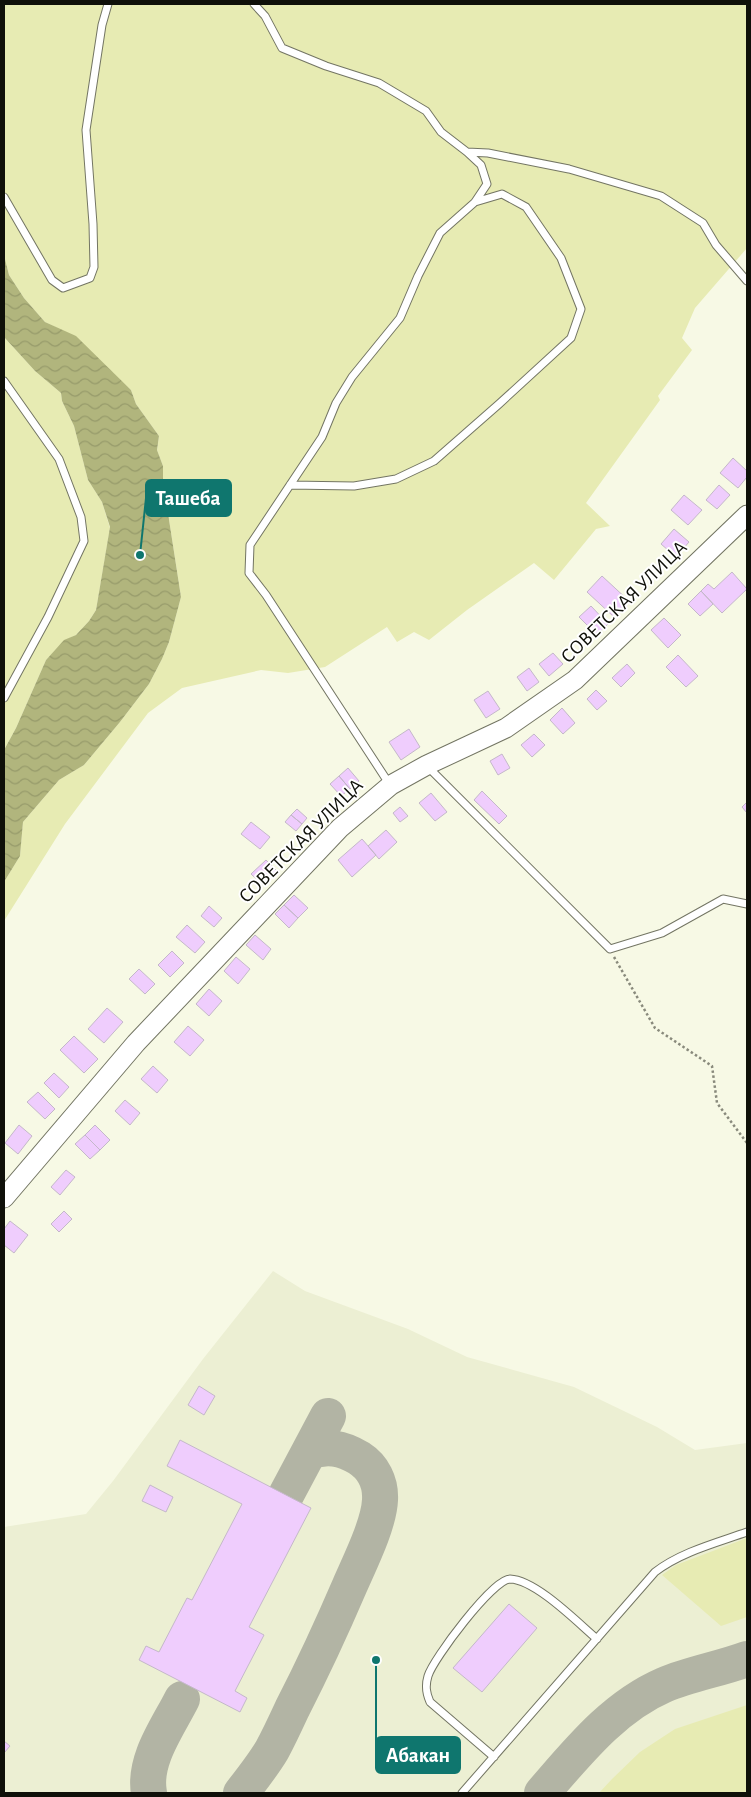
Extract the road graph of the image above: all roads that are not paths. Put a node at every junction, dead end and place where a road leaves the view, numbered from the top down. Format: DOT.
graph roads {
  1 [pos="108,4"];
  2 [pos="254,4"];
  3 [pos="467,152"];
  4 [pos="4,197"];
  5 [pos="475,202"];
  6 [pos="747,281"];
  7 [pos="4,381"];
  8 [pos="290,485"];
  9 [pos="747,515"];
  10 [pos="4,698"];
  11 [pos="427,765"];
  12 [pos="391,785"];
  13 [pos="747,904"];
  14 [pos="4,1198"];
  15 [pos="747,1532"];
  16 [pos="597,1639"];
  17 [pos="494,1757"];
  18 [pos="462,1793"];
  1 -- 4 [label="lane"];
  2 -- 3 [label="lane"];
  3 -- 5 [label="lane"];
  3 -- 6 [label="lane"];
  5 -- 8 [label="lane"];
  5 -- 8 [label="lane"];
  7 -- 10 [label="lane"];
  8 -- 12 [label="lane"];
  9 -- 11 [label="street, СОВЕТСКАЯ УЛИЦА"];
  11 -- 12 [label="street, СОВЕТСКАЯ УЛИЦА"];
  11 -- 13 [label="lane"];
  12 -- 14 [label="street, СОВЕТСКАЯ УЛИЦА"];
  15 -- 16 [label="lane"];
  16 -- 17 [label="lane"];
  16 -- 17 [label="lane"];
  17 -- 18 [label="lane"];
}
